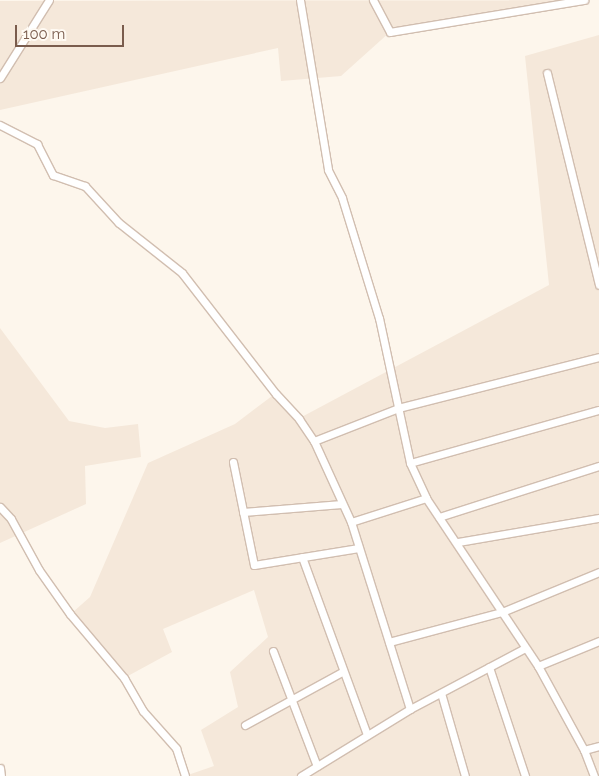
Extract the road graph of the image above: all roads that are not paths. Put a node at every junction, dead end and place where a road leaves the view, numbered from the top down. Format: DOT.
graph roads {
  1 [pos="49,0"];
  2 [pos="300,0"];
  3 [pos="373,0"];
  4 [pos="584,0"];
  5 [pos="549,3"];
  6 [pos="547,73"];
  7 [pos="0,78"];
  8 [pos="0,125"];
  9 [pos="599,285"];
  10 [pos="599,357"];
  11 [pos="398,408"];
  12 [pos="599,410"];
  13 [pos="314,441"];
  14 [pos="233,462"];
  15 [pos="410,464"];
  16 [pos="599,466"];
  17 [pos="426,498"];
  18 [pos="342,504"];
  19 [pos="0,507"];
  20 [pos="244,512"];
  21 [pos="439,517"];
  22 [pos="599,518"];
  23 [pos="350,522"];
  24 [pos="458,542"];
  25 [pos="359,548"];
  26 [pos="302,557"];
  27 [pos="599,572"];
  28 [pos="502,612"];
  29 [pos="599,641"];
  30 [pos="389,642"];
  31 [pos="526,648"];
  32 [pos="273,651"];
  33 [pos="538,666"];
  34 [pos="489,667"];
  35 [pos="342,672"];
  36 [pos="441,693"];
  37 [pos="292,700"];
  38 [pos="410,709"];
  39 [pos="245,725"];
  40 [pos="367,735"];
  41 [pos="599,746"];
  42 [pos="584,750"];
  43 [pos="316,766"];
  44 [pos="0,768"];
  45 [pos="1,776"];
  46 [pos="185,776"];
  47 [pos="300,776"];
  48 [pos="465,776"];
  49 [pos="525,776"];
  50 [pos="594,776"];
  1 -- 7 [label="street"];
  2 -- 11 [label="street"];
  3 -- 5 [label="street"];
  4 -- 5 [label="street"];
  6 -- 9 [label="street"];
  8 -- 13 [label="street"];
  10 -- 11 [label="street"];
  11 -- 13 [label="street"];
  11 -- 15 [label="street"];
  12 -- 15 [label="street"];
  13 -- 18 [label="street"];
  14 -- 20 [label="street"];
  15 -- 17 [label="street"];
  16 -- 21 [label="street"];
  17 -- 21 [label="street"];
  17 -- 23 [label="street"];
  18 -- 20 [label="street"];
  18 -- 23 [label="street"];
  19 -- 46 [label="street"];
  20 -- 26 [label="street"];
  21 -- 24 [label="street"];
  22 -- 24 [label="street"];
  23 -- 25 [label="street"];
  24 -- 28 [label="street"];
  25 -- 26 [label="street"];
  25 -- 30 [label="street"];
  26 -- 35 [label="street"];
  27 -- 28 [label="street"];
  28 -- 30 [label="street"];
  28 -- 31 [label="street"];
  29 -- 33 [label="street"];
  30 -- 38 [label="street"];
  31 -- 33 [label="street"];
  31 -- 34 [label="street"];
  32 -- 37 [label="street"];
  33 -- 42 [label="street"];
  34 -- 36 [label="street"];
  34 -- 49 [label="street"];
  35 -- 37 [label="street"];
  35 -- 40 [label="street"];
  36 -- 38 [label="street"];
  36 -- 48 [label="street"];
  37 -- 39 [label="street"];
  37 -- 43 [label="street"];
  38 -- 40 [label="street"];
  40 -- 43 [label="street"];
  41 -- 42 [label="street"];
  42 -- 50 [label="street"];
  43 -- 47 [label="street"];
  44 -- 45 [label="street"];
}
